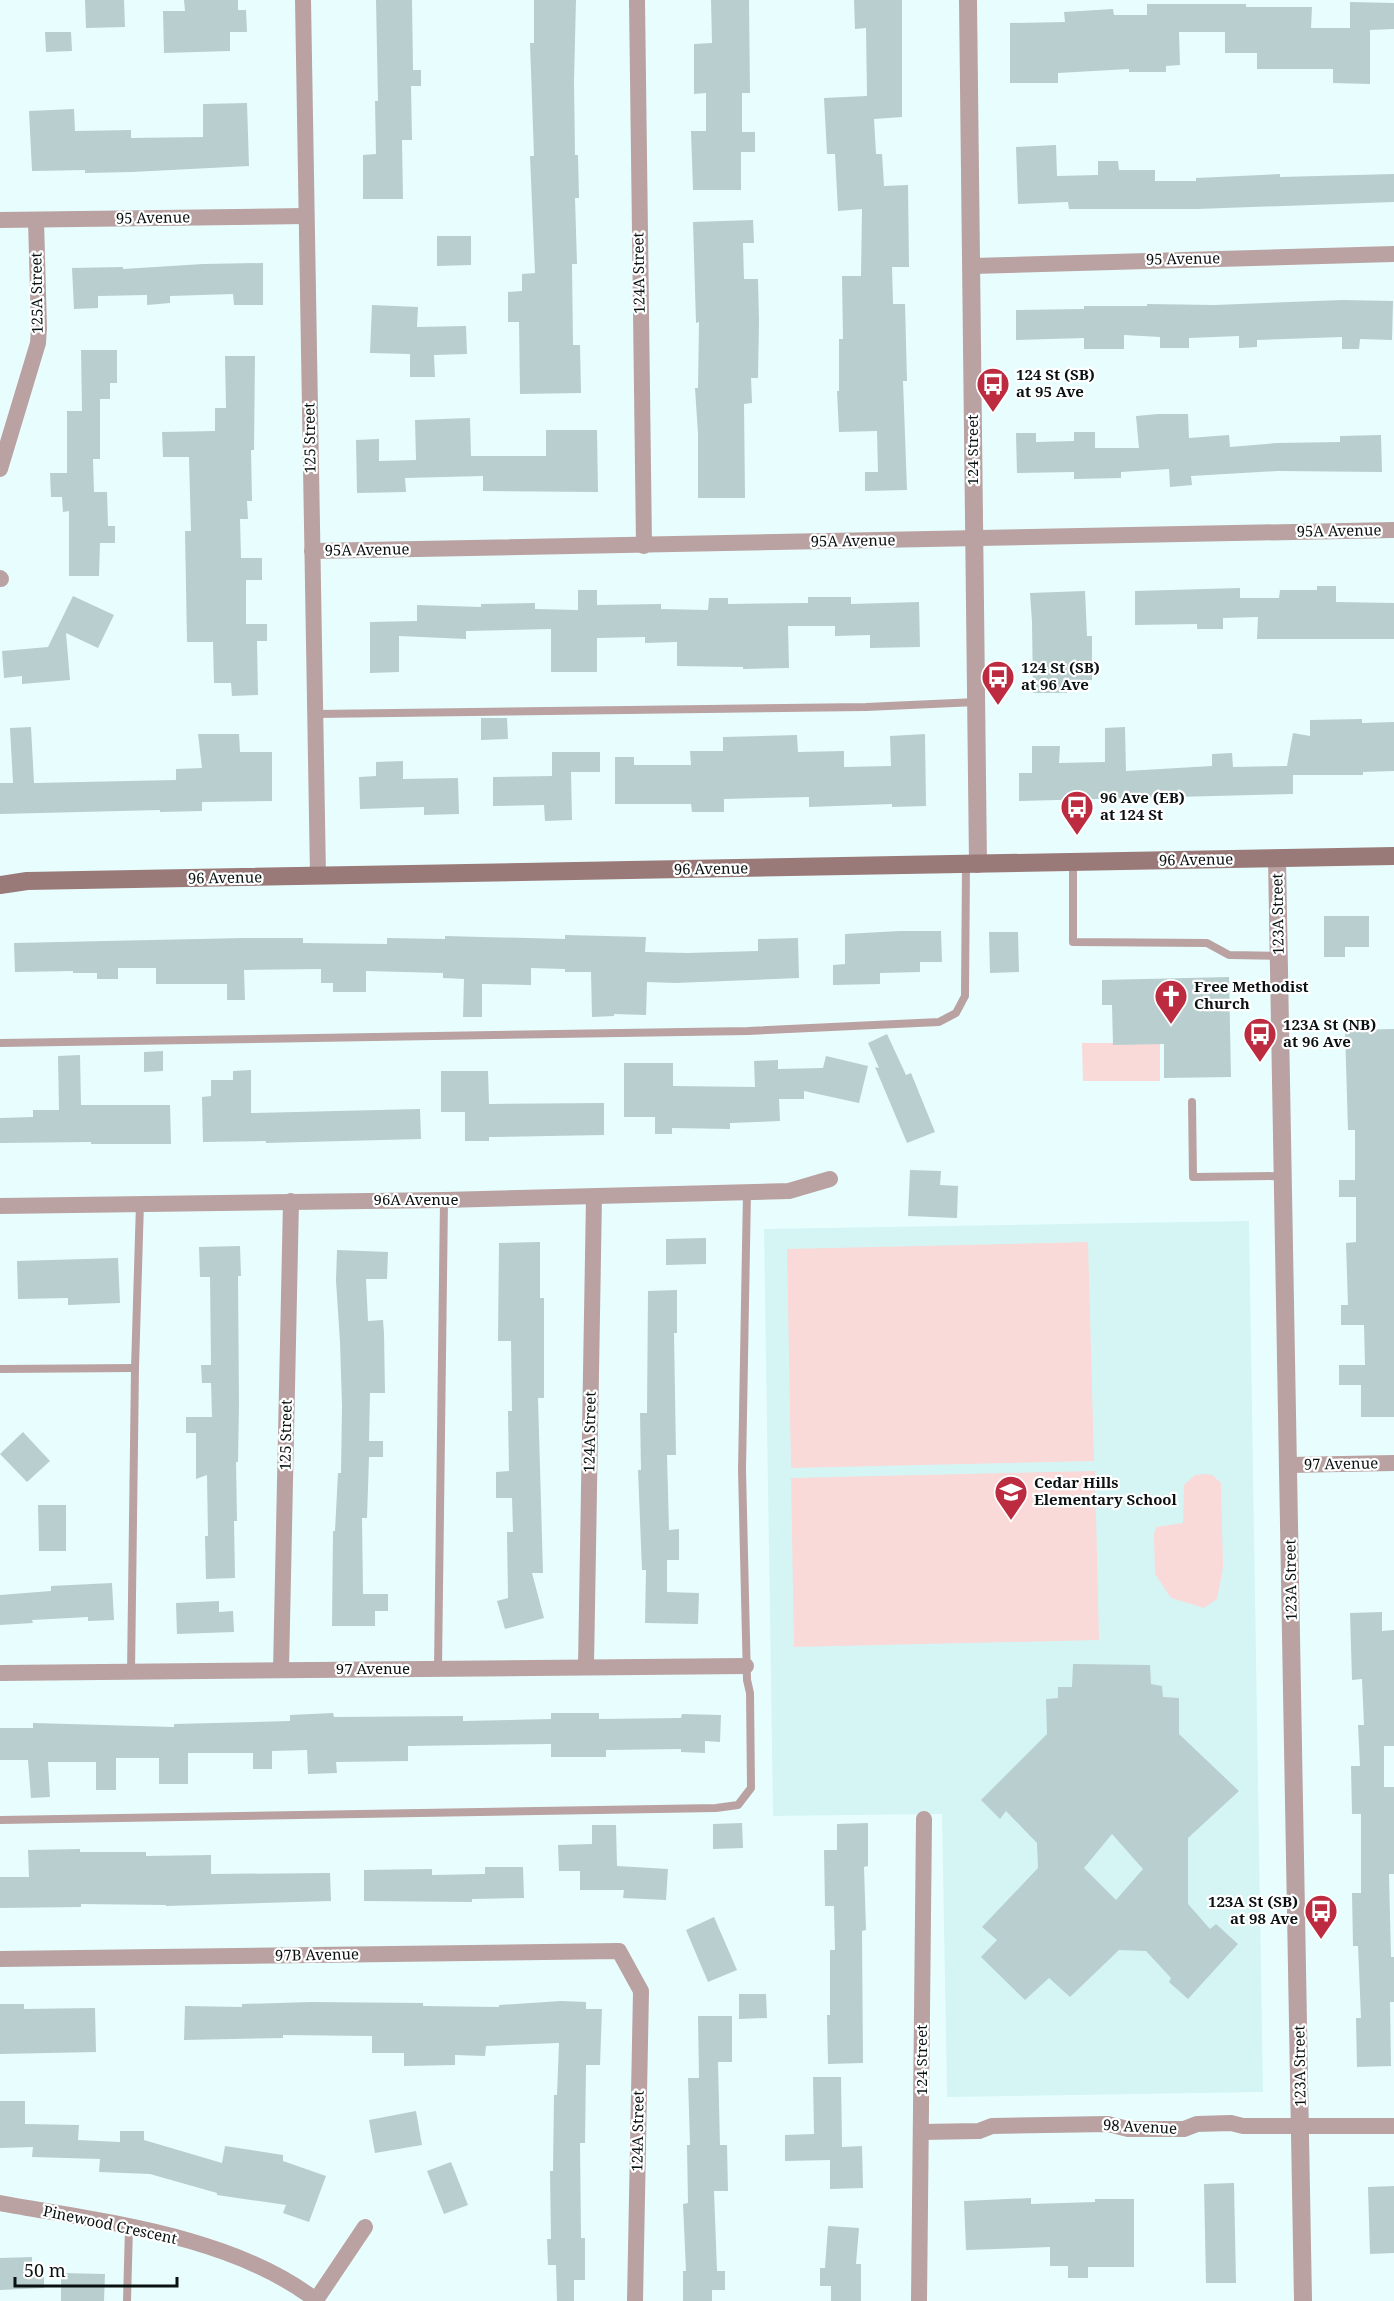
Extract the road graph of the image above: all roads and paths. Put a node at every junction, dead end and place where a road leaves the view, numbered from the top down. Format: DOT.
graph roads {
  1 [pos="303,0"];
  2 [pos="637,0"];
  3 [pos="968,0"];
  4 [pos="306,216"];
  5 [pos="0,220"];
  6 [pos="36,220"];
  7 [pos="1394,254"];
  8 [pos="972,266"];
  9 [pos="0,470"];
  10 [pos="1394,530"];
  11 [pos="973,539"];
  12 [pos="644,546"];
  13 [pos="312,551"];
  14 [pos="977,702"];
  15 [pos="316,714"];
  16 [pos="1394,856"];
  17 [pos="1277,859"];
  18 [pos="1073,862"];
  19 [pos="972,865"];
  20 [pos="318,876"];
  21 [pos="0,878"];
  22 [pos="27,881"];
  23 [pos="0,885"];
  24 [pos="1279,956"];
  25 [pos="0,1043"];
  26 [pos="1192,1101"];
  27 [pos="1284,1176"];
  28 [pos="830,1179"];
  29 [pos="747,1192"];
  30 [pos="594,1197"];
  31 [pos="444,1200"];
  32 [pos="291,1201"];
  33 [pos="140,1203"];
  34 [pos="0,1206"];
  35 [pos="135,1368"];
  36 [pos="0,1369"];
  37 [pos="1394,1463"];
  38 [pos="1289,1465"];
  39 [pos="586,1666"];
  40 [pos="746,1666"];
  41 [pos="438,1668"];
  42 [pos="281,1670"];
  43 [pos="131,1672"];
  44 [pos="0,1673"];
  45 [pos="924,1819"];
  46 [pos="0,1820"];
  47 [pos="0,1959"];
  48 [pos="626,1964"];
  49 [pos="1301,2126"];
  50 [pos="1394,2126"];
  51 [pos="922,2132"];
  52 [pos="0,2203"];
  53 [pos="129,2227"];
  54 [pos="365,2227"];
  55 [pos="316,2300"];
  56 [pos="128,2301"];
  57 [pos="635,2301"];
  58 [pos="919,2301"];
  59 [pos="1303,2301"];
  1 -- 4 [label="street, 125 Street"];
  2 -- 12 [label="street, 124A Street"];
  3 -- 8 [label="street, 124 Street"];
  4 -- 6 [label="street, 95 Avenue"];
  4 -- 13 [label="street, 125 Street"];
  5 -- 6 [label="street, 95 Avenue"];
  6 -- 9 [label="street, 125A Street"];
  7 -- 8 [label="street, 95 Avenue"];
  8 -- 11 [label="street, 124 Street"];
  10 -- 11 [label="street, 95A Avenue"];
  11 -- 12 [label="street, 95A Avenue"];
  11 -- 14 [label="street, 124 Street"];
  12 -- 13 [label="street, 95A Avenue"];
  13 -- 15 [label="street, 125 Street"];
  14 -- 15 [label="lane"];
  14 -- 19 [label="street, 124 Street"];
  15 -- 20 [label="street, 125 Street"];
  16 -- 17 [label="main road, 96 Avenue"];
  17 -- 18 [label="main road, 96 Avenue"];
  17 -- 24 [label="street, 123A Street"];
  18 -- 19 [label="main road, 96 Avenue"];
  18 -- 24 [label="lane"];
  19 -- 20 [label="main road, 96 Avenue"];
  19 -- 25 [label="lane"];
  20 -- 22 [label="main road, 96 Avenue"];
  21 -- 22 [label="main road, 96 Avenue"];
  22 -- 23 [label="main road, 96 Avenue"];
  24 -- 27 [label="street, 123A Street"];
  26 -- 27 [label="lane"];
  27 -- 38 [label="street, 123A Street"];
  28 -- 29 [label="street, 96A Avenue"];
  29 -- 30 [label="street, 96A Avenue"];
  29 -- 40 [label="lane"];
  30 -- 31 [label="street, 96A Avenue"];
  30 -- 39 [label="street, 124A Street"];
  31 -- 32 [label="street, 96A Avenue"];
  31 -- 41 [label="lane"];
  32 -- 33 [label="street, 96A Avenue"];
  32 -- 42 [label="street, 125 Street"];
  33 -- 34 [label="street, 96A Avenue"];
  33 -- 35 [label="lane"];
  35 -- 36 [label="lane"];
  35 -- 43 [label="lane"];
  37 -- 38 [label="street, 97 Avenue"];
  38 -- 49 [label="street, 123A Street"];
  39 -- 40 [label="street, 97 Avenue"];
  39 -- 41 [label="street, 97 Avenue"];
  40 -- 46 [label="lane"];
  41 -- 42 [label="street, 97 Avenue"];
  42 -- 43 [label="street, 97 Avenue"];
  43 -- 44 [label="street, 97 Avenue"];
  45 -- 51 [label="street, 124 Street"];
  47 -- 48 [label="street, 97B Avenue"];
  48 -- 57 [label="street, 124A Street"];
  49 -- 50 [label="street, 98 Avenue"];
  49 -- 51 [label="street, 98 Avenue"];
  49 -- 59 [label="street, 123A Street"];
  51 -- 58 [label="street, 124 Street"];
  52 -- 53 [label="street, Pinewood Crescent"];
  53 -- 55 [label="street, Pinewood Crescent"];
  53 -- 56 [label="lane"];
  54 -- 55 [label="street, Pinewood Crescent"];
}
